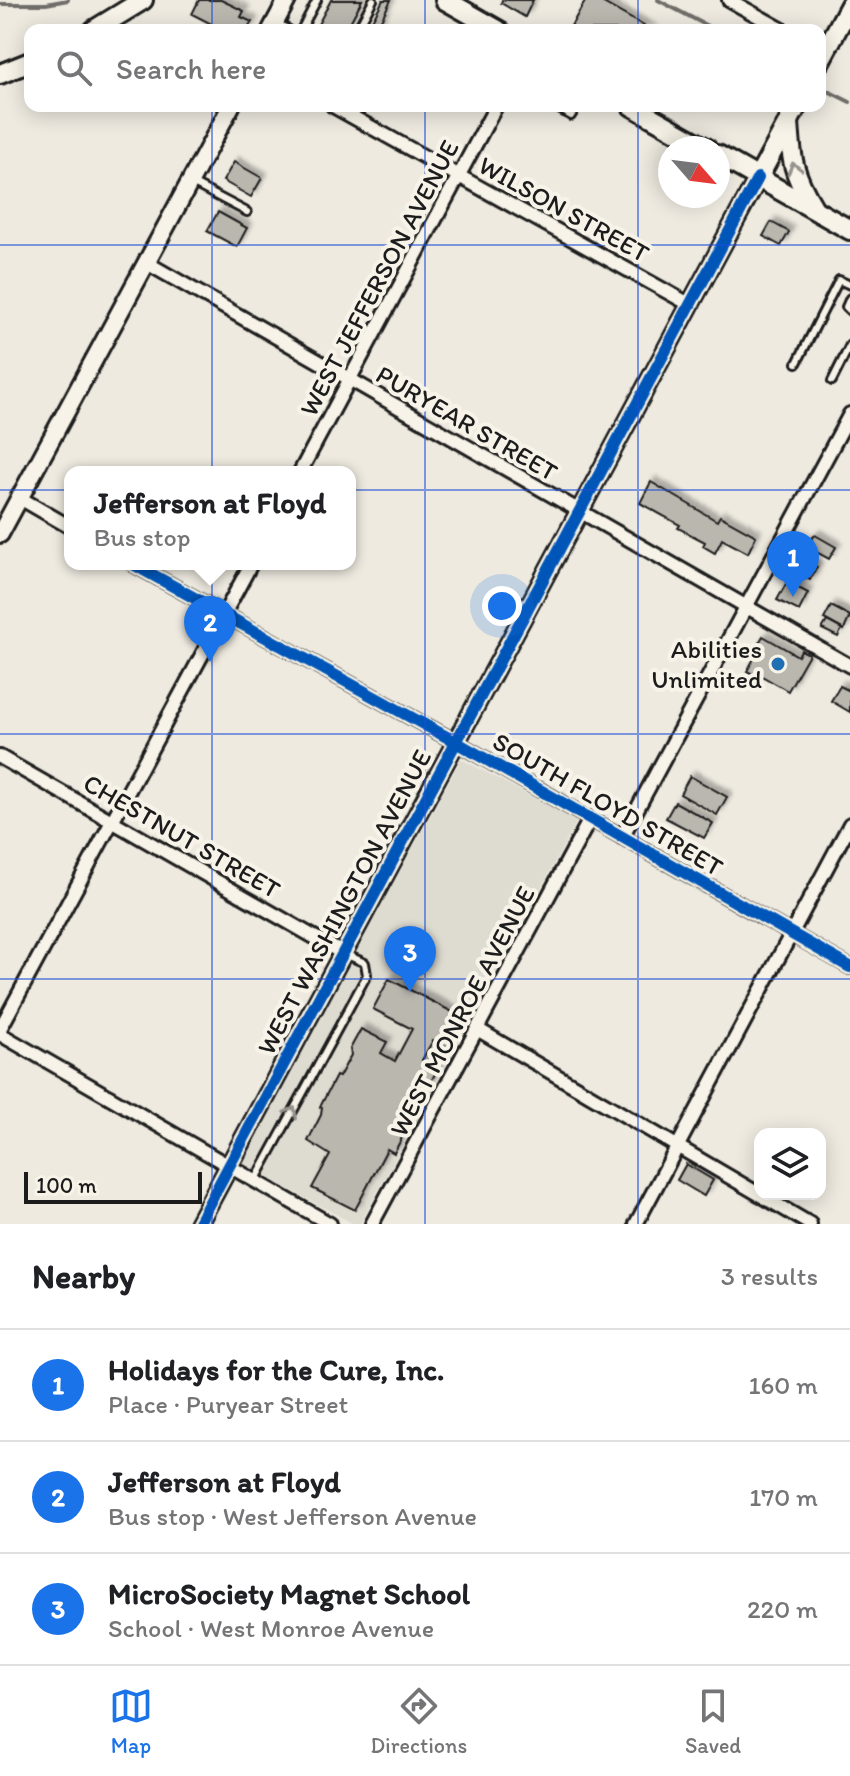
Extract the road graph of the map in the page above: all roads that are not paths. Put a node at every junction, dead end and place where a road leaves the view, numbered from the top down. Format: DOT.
graph roads {
  1 [pos="143,0"];
  2 [pos="287,0"];
  3 [pos="317,0"];
  4 [pos="373,0"];
  5 [pos="445,0"];
  6 [pos="729,0"];
  7 [pos="850,5"];
  8 [pos="104,24"];
  9 [pos="280,24"];
  10 [pos="304,24"];
  11 [pos="360,24"];
  12 [pos="487,24"];
  13 [pos="772,24"];
  14 [pos="826,47"];
  15 [pos="24,64"];
  16 [pos="0,74"];
  17 [pos="228,112"];
  18 [pos="344,112"];
  19 [pos="493,112"];
  20 [pos="643,112"];
  21 [pos="793,114"];
  22 [pos="685,136"];
  23 [pos="730,162"];
  24 [pos="458,175"];
  25 [pos="758,178"];
  26 [pos="190,182"];
  27 [pos="814,210"];
  28 [pos="247,212"];
  29 [pos="850,230"];
  30 [pos="147,263"];
  31 [pos="850,285"];
  32 [pos="850,298"];
  33 [pos="689,304"];
  34 [pos="850,311"];
  35 [pos="850,345"];
  36 [pos="797,363"];
  37 [pos="349,380"];
  38 [pos="832,381"];
  39 [pos="850,414"];
  40 [pos="303,466"];
  41 [pos="20,498"];
  42 [pos="579,512"];
  43 [pos="64,524"];
  44 [pos="0,534"];
  45 [pos="144,570"];
  46 [pos="248,570"];
  47 [pos="748,608"];
  48 [pos="224,616"];
  49 [pos="850,666"];
  50 [pos="454,741"];
  51 [pos="0,757"];
  52 [pos="590,819"];
  53 [pos="112,821"];
  54 [pos="850,824"];
  55 [pos="622,837"];
  56 [pos="792,934"];
  57 [pos="342,953"];
  58 [pos="850,967"];
  59 [pos="477,1029"];
  60 [pos="0,1032"];
  61 [pos="677,1147"];
  62 [pos="229,1166"];
  63 [pos="255,1181"];
  64 [pos="198,1224"];
  65 [pos="330,1224"];
  66 [pos="372,1224"];
  67 [pos="636,1224"];
  68 [pos="810,1224"];
  1 -- 8 [label="main road"];
  2 -- 9 [label="street"];
  3 -- 10 [label="lane"];
  4 -- 11 [label="lane"];
  5 -- 12 [label="main road"];
  6 -- 13 [label="street"];
  7 -- 14 [label="main road"];
  15 -- 16 [label="main road"];
  17 -- 26 [label="street"];
  18 -- 24 [label="street, WILSON STREET"];
  19 -- 24 [label="street, WEST JEFFERSON AVENUE"];
  20 -- 22 [label="main road"];
  21 -- 25 [label="main road, WEST WASHINGTON AVENUE"];
  27 -- 21 [label="main road, one-way"];
  23 -- 25 [label="main road"];
  24 -- 33 [label="street, WILSON STREET"];
  24 -- 37 [label="street, WEST JEFFERSON AVENUE"];
  25 -- 27 [label="main road"];
  25 -- 33 [label="street, WEST WASHINGTON AVENUE"];
  26 -- 28 [label="lane"];
  26 -- 30 [label="street"];
  27 -- 29 [label="main road"];
  30 -- 37 [label="street, PURYEAR STREET"];
  30 -- 41 [label="street"];
  31 -- 36 [label="lane"];
  32 -- 34 [label="lane"];
  33 -- 42 [label="street, WEST WASHINGTON AVENUE"];
  35 -- 38 [label="lane"];
  37 -- 40 [label="street, WEST JEFFERSON AVENUE"];
  37 -- 42 [label="street, PURYEAR STREET"];
  39 -- 47 [label="street"];
  41 -- 43 [label="street"];
  41 -- 44 [label="street"];
  42 -- 47 [label="street, PURYEAR STREET"];
  42 -- 50 [label="street, WEST WASHINGTON AVENUE"];
  45 -- 48 [label="street, SOUTH FLOYD STREET"];
  46 -- 48 [label="street"];
  47 -- 49 [label="street, PURYEAR STREET"];
  47 -- 55 [label="street"];
  48 -- 50 [label="street, SOUTH FLOYD STREET"];
  48 -- 53 [label="street"];
  50 -- 52 [label="street, SOUTH FLOYD STREET"];
  50 -- 57 [label="street, WEST WASHINGTON AVENUE"];
  51 -- 53 [label="street, CHESTNUT STREET"];
  52 -- 55 [label="street, SOUTH FLOYD STREET"];
  52 -- 59 [label="street, WEST MONROE AVENUE"];
  53 -- 57 [label="street, CHESTNUT STREET"];
  53 -- 60 [label="street"];
  54 -- 56 [label="street"];
  55 -- 56 [label="street, SOUTH FLOYD STREET"];
  56 -- 58 [label="street, SOUTH FLOYD STREET"];
  56 -- 61 [label="street"];
  57 -- 62 [label="street, WEST WASHINGTON AVENUE"];
  63 -- 57 [label="lane, one-way"];
  59 -- 61 [label="street"];
  59 -- 66 [label="street, WEST MONROE AVENUE"];
  60 -- 62 [label="street"];
  61 -- 67 [label="street"];
  61 -- 68 [label="street"];
  62 -- 63 [label="street"];
  62 -- 64 [label="street, WEST WASHINGTON AVENUE"];
  63 -- 65 [label="street"];
}
